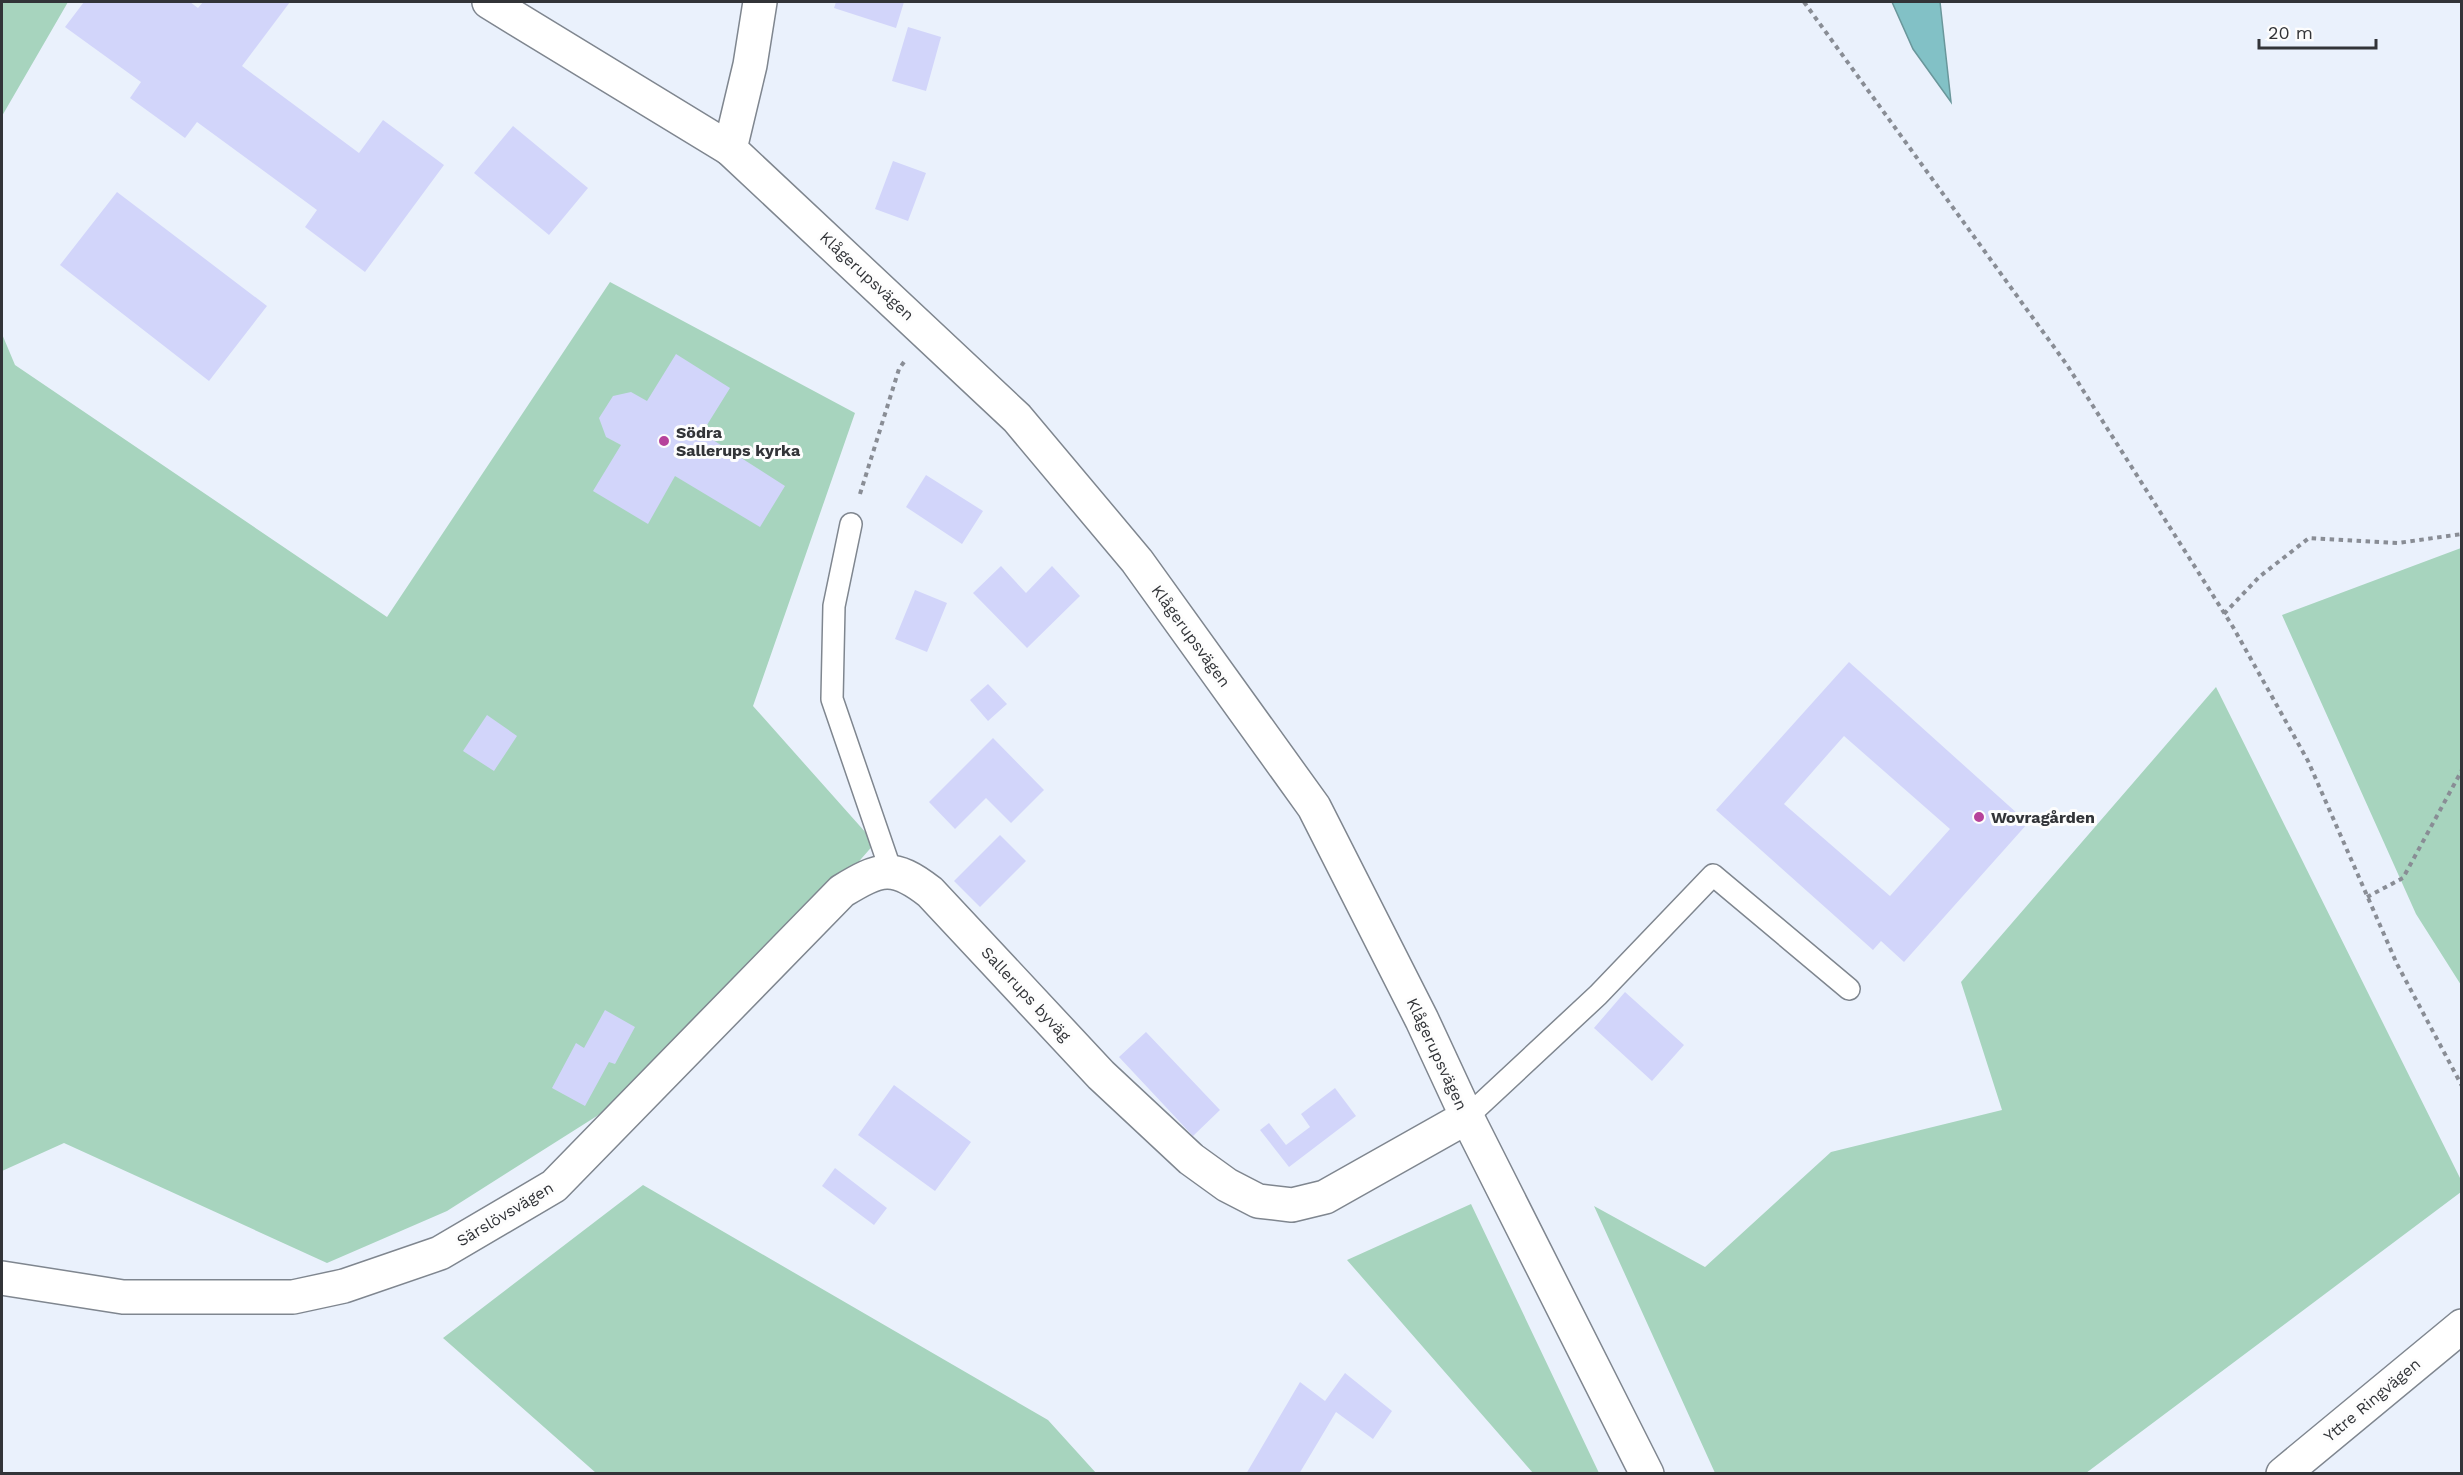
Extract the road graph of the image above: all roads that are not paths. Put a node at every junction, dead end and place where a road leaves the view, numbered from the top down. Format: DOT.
graph roads {
  1 [pos="489,2"];
  2 [pos="760,2"];
  3 [pos="730,148"];
  4 [pos="851,524"];
  5 [pos="891,872"];
  6 [pos="1849,989"];
  7 [pos="1467,1117"];
  8 [pos="2,1278"];
  9 [pos="2462,1326"];
  10 [pos="1647,1473"];
  11 [pos="2283,1473"];
  1 -- 3 [label="main road, Klågerupsvägen"];
  2 -- 3 [label="main road"];
  3 -- 7 [label="main road, Klågerupsvägen"];
  4 -- 5 [label="lane"];
  5 -- 7 [label="main road, Sallerups byväg"];
  5 -- 8 [label="main road, Särslövsvägen"];
  6 -- 7 [label="lane"];
  7 -- 10 [label="main road, Klågerupsvägen"];
  9 -- 11 [label="main road, Yttre Ringvägen"];
}
